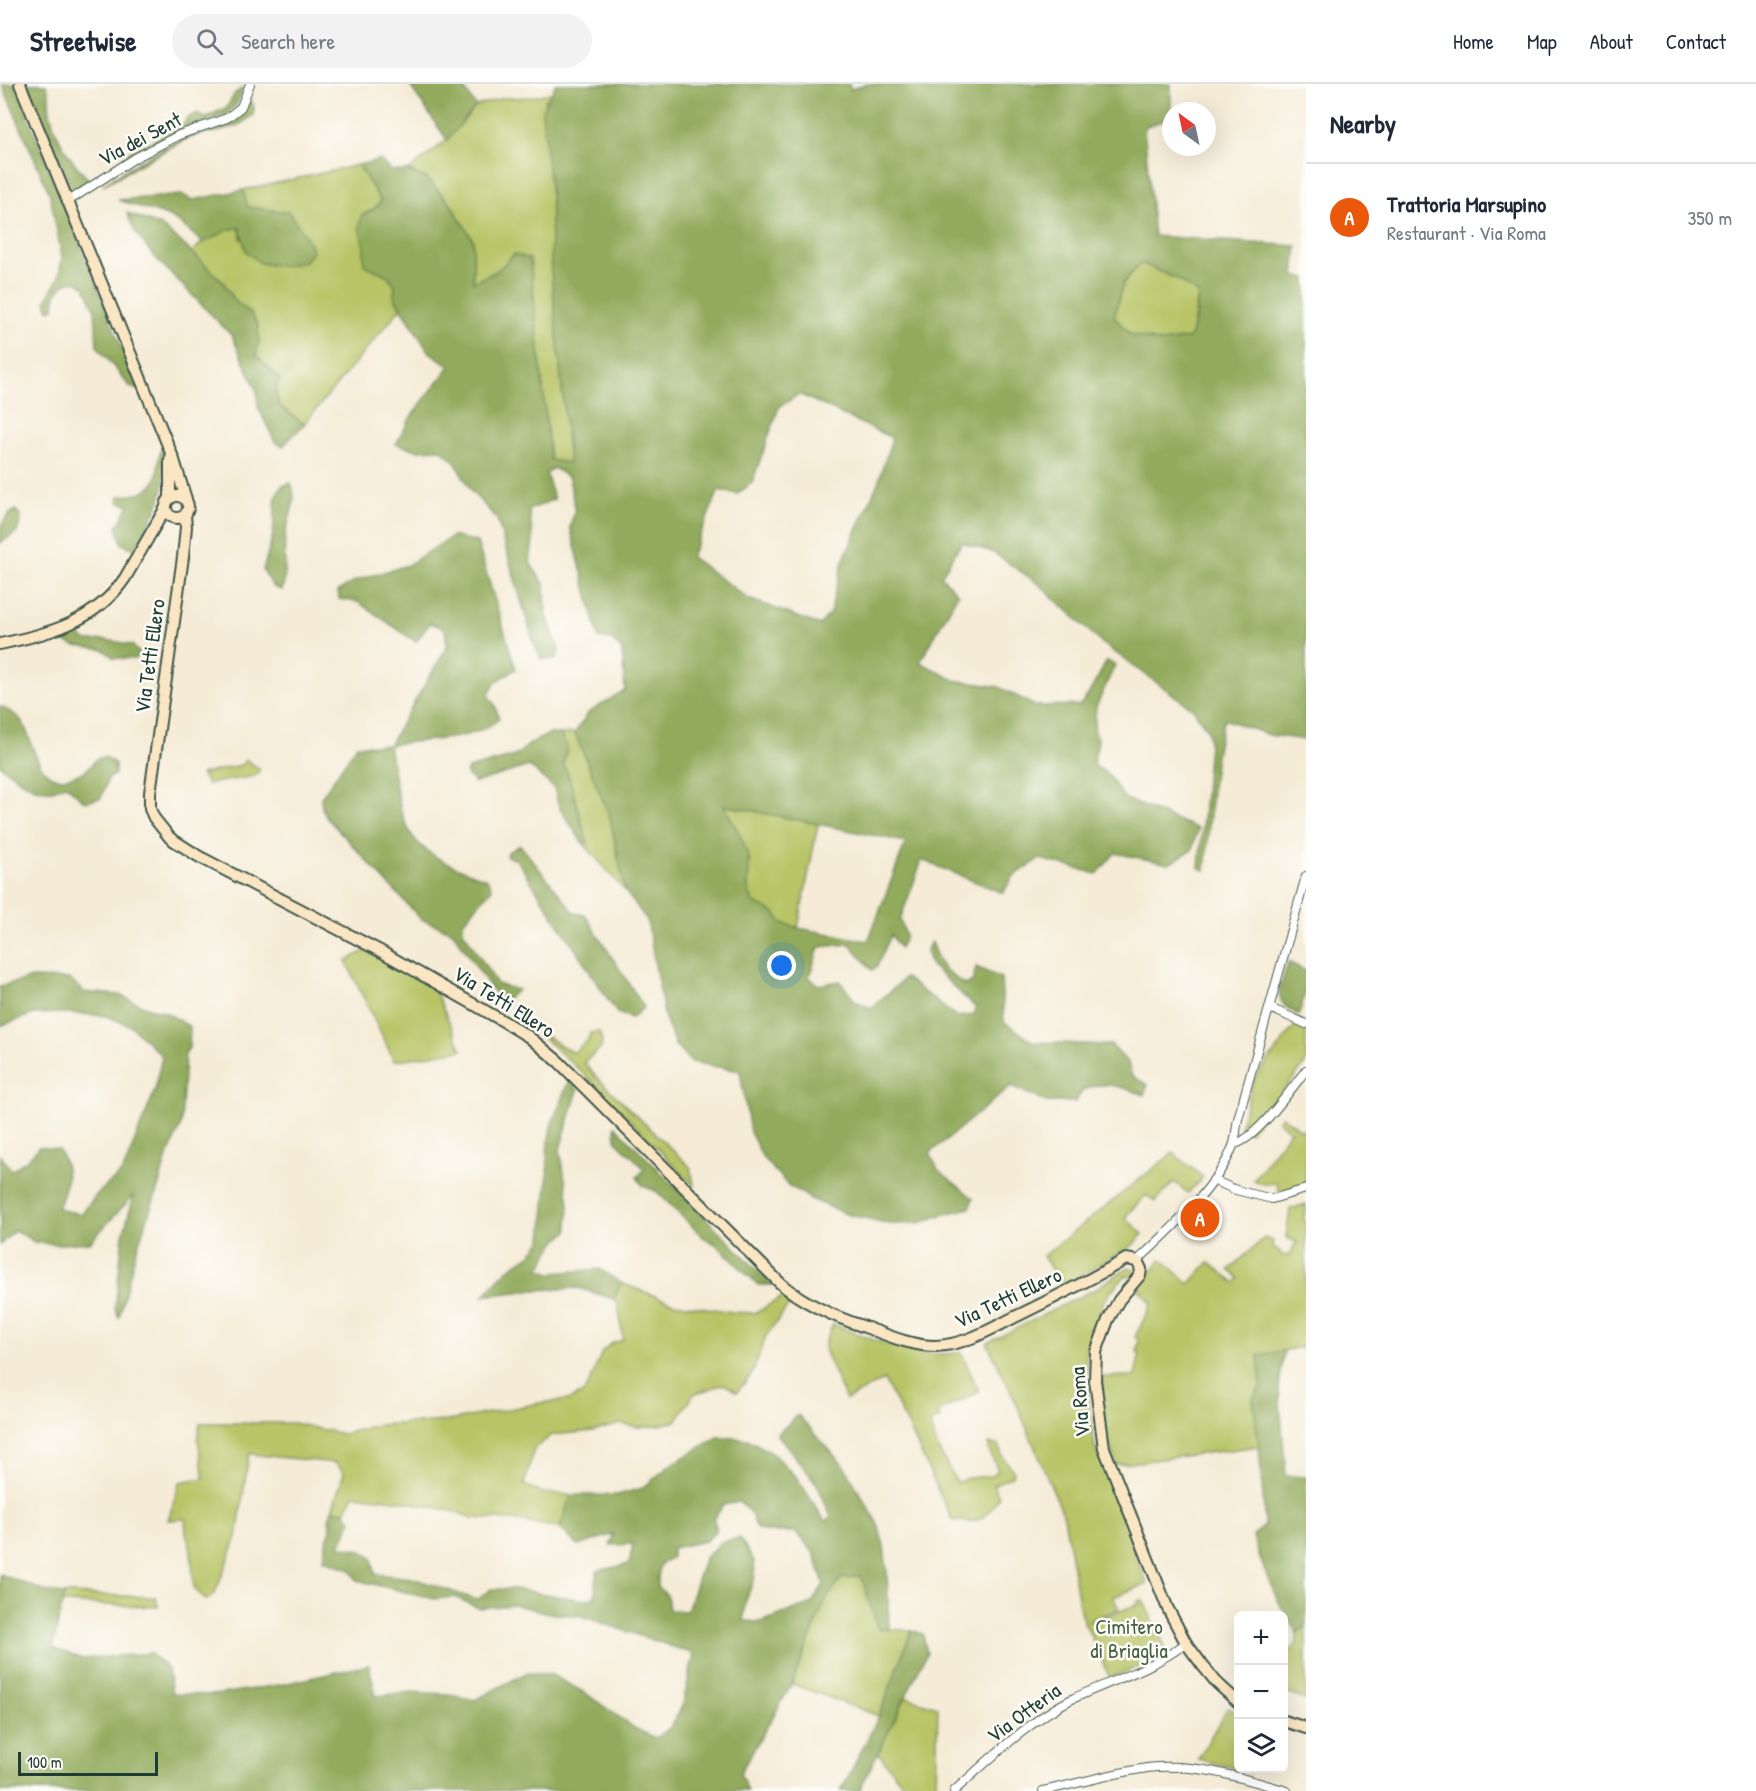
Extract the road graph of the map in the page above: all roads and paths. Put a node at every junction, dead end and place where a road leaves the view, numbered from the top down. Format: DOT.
graph roads {
  1 [pos="20,84"];
  2 [pos="250,84"];
  3 [pos="67,202"];
  4 [pos="168,448"];
  5 [pos="186,499"];
  6 [pos="168,503"];
  7 [pos="178,517"];
  8 [pos="153,530"];
  9 [pos="0,644"];
  10 [pos="1306,876"];
  11 [pos="1270,1008"];
  12 [pos="1306,1024"];
  13 [pos="1306,1070"];
  14 [pos="1234,1144"];
  15 [pos="1213,1180"];
  16 [pos="1306,1189"];
  17 [pos="1137,1261"];
  18 [pos="1186,1643"];
  19 [pos="1234,1698"];
  20 [pos="1288,1722"];
  21 [pos="1306,1728"];
  22 [pos="954,1791"];
  23 [pos="1043,1791"];
  24 [pos="1287,1791"];
  1 -- 3 [label="main road, Via Tetti Ellero"];
  2 -- 3 [label="street, Via dei Sent"];
  3 -- 4 [label="main road, Via Tetti Ellero"];
  4 -- 5 [label="main road, Via Tetti Ellero"];
  4 -- 6 [label="main road, Via Tetti Ellero"];
  5 -- 6 [label="main road"];
  5 -- 7 [label="main road"];
  6 -- 7 [label="main road"];
  6 -- 8 [label="main road, Via Tetti Ellero"];
  7 -- 8 [label="main road, Via Tetti Ellero"];
  7 -- 17 [label="main road, Via Tetti Ellero"];
  8 -- 9 [label="main road, Via Tetti Ellero"];
  10 -- 11 [label="street"];
  11 -- 12 [label="street"];
  11 -- 14 [label="street"];
  13 -- 14 [label="street"];
  14 -- 15 [label="street"];
  15 -- 16 [label="street"];
  15 -- 17 [label="street"];
  17 -- 18 [label="main road, Via Roma"];
  18 -- 19 [label="main road, Via Roma"];
  18 -- 22 [label="street, Via Otteria"];
  20 -- 21 [label="main road"];
  23 -- 24 [label="street"];
}
